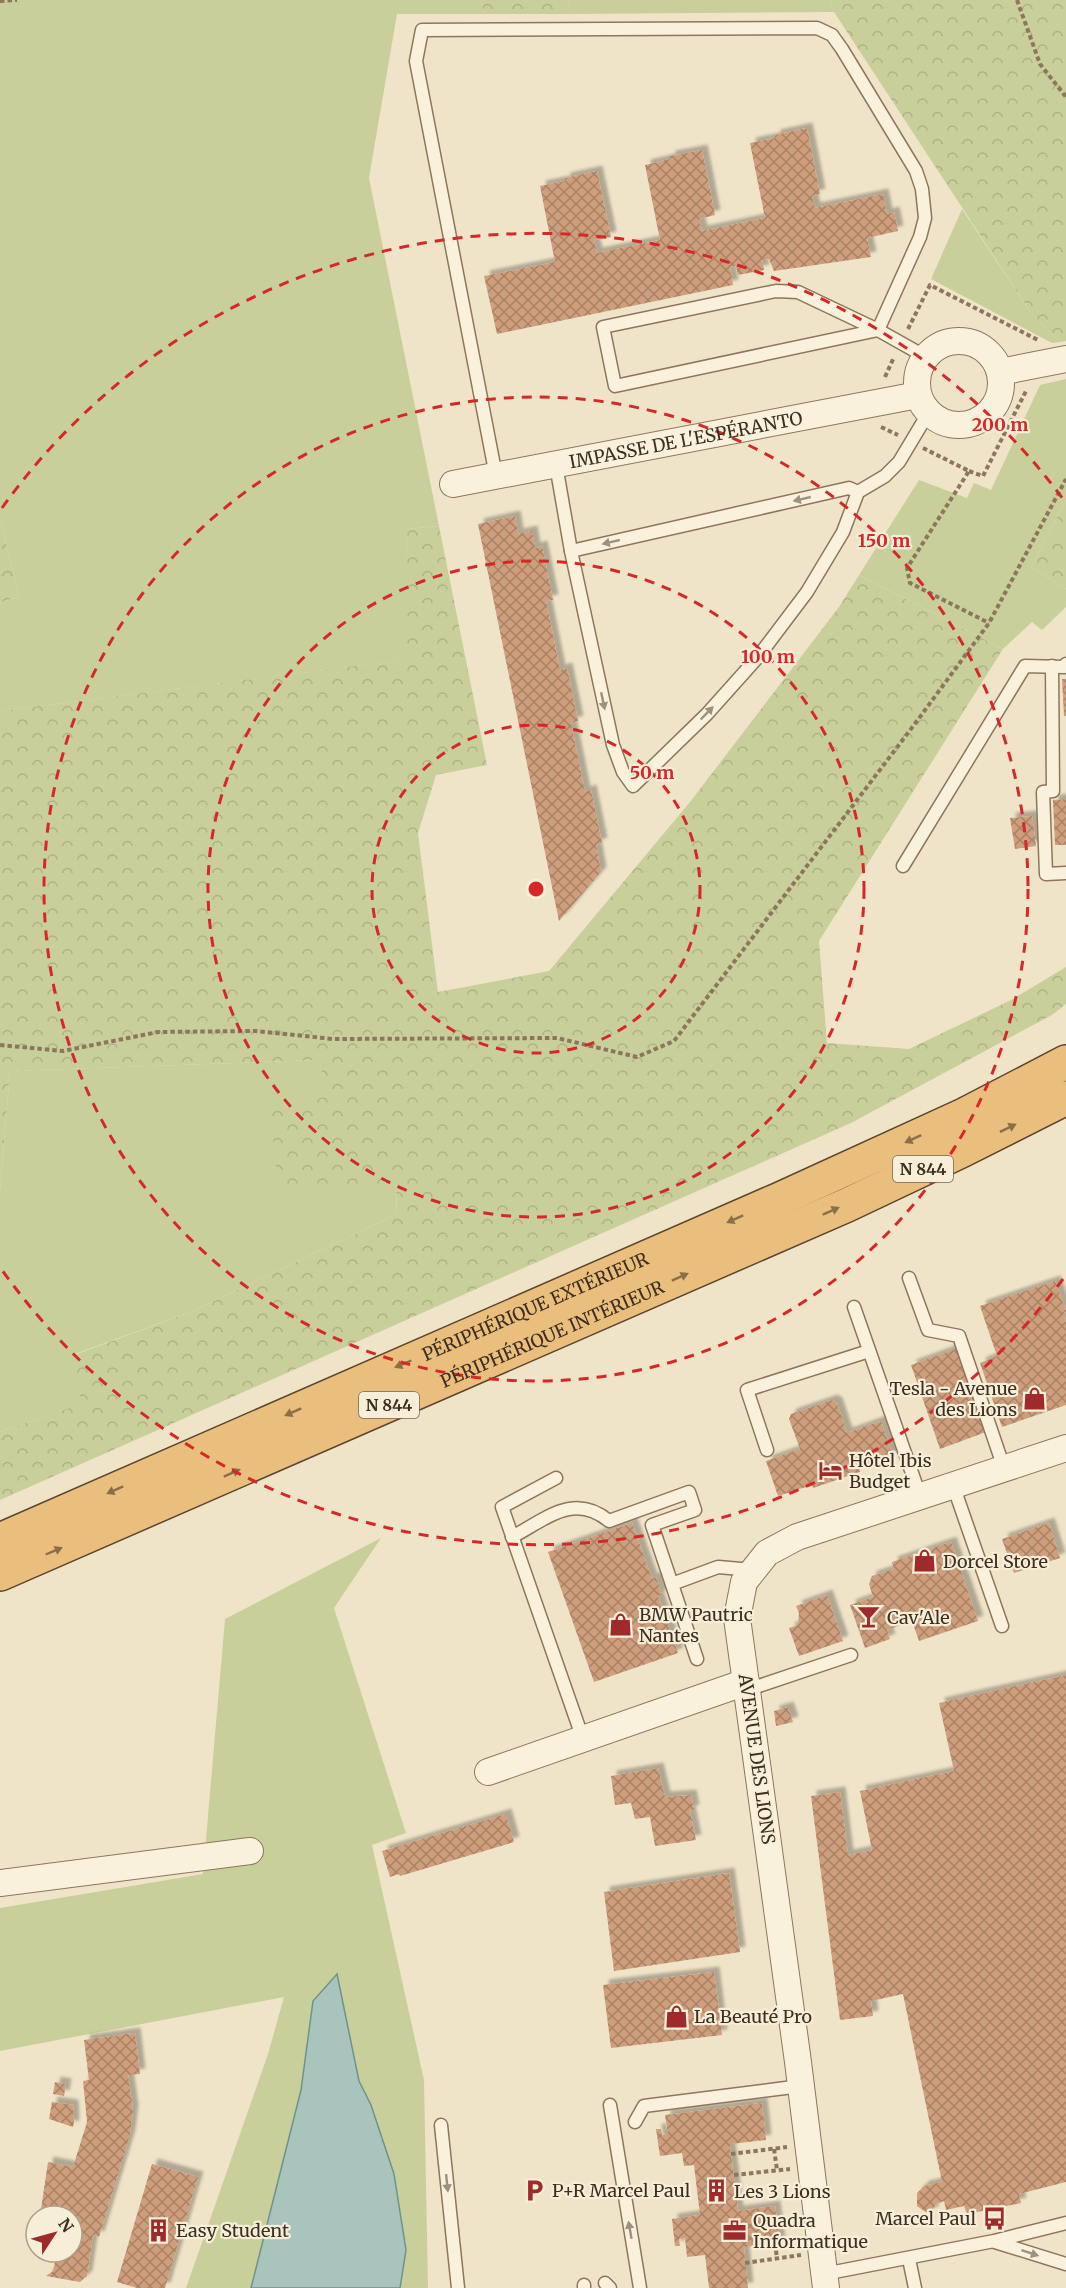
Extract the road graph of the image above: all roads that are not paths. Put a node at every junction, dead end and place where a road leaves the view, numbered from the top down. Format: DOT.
graph roads {
  1 [pos="878,330"];
  2 [pos="926,357"];
  3 [pos="1066,359"];
  4 [pos="1000,372"];
  5 [pos="924,403"];
  6 [pos="556,465"];
  7 [pos="496,476"];
  8 [pos="453,484"];
  9 [pos="858,492"];
  10 [pos="571,551"];
  11 [pos="1066,664"];
  12 [pos="1052,666"];
  13 [pos="903,866"];
  14 [pos="1066,873"];
  15 [pos="1066,1040"];
  16 [pos="1066,1062"];
  17 [pos="1066,1098"];
  18 [pos="966,1114"];
  19 [pos="909,1278"];
  20 [pos="854,1307"];
  21 [pos="869,1351"];
  22 [pos="1066,1448"];
  23 [pos="767,1450"];
  24 [pos="1004,1468"];
  25 [pos="556,1478"];
  26 [pos="953,1485"];
  27 [pos="920,1496"];
  28 [pos="512,1536"];
  29 [pos="0,1540"];
  30 [pos="753,1570"];
  31 [pos="0,1575"];
  32 [pos="672,1584"];
  33 [pos="1002,1626"];
  34 [pos="851,1654"];
  35 [pos="697,1659"];
  36 [pos="747,1686"];
  37 [pos="583,1740"];
  38 [pos="488,1772"];
  39 [pos="250,1851"];
  40 [pos="0,1883"];
  41 [pos="801,2086"];
  42 [pos="609,2105"];
  43 [pos="635,2122"];
  44 [pos="441,2125"];
  45 [pos="1066,2223"];
  46 [pos="994,2241"];
  47 [pos="909,2259"];
  48 [pos="1066,2264"];
  49 [pos="824,2271"];
  50 [pos="458,2288"];
  51 [pos="640,2288"];
  52 [pos="915,2288"];
  1 -- 1 [label="lane"];
  1 -- 2 [label="lane"];
  1 -- 7 [label="lane"];
  2 -- 4 [label="street"];
  2 -- 5 [label="street"];
  3 -- 4 [label="street"];
  4 -- 5 [label="street"];
  5 -- 6 [label="street, IMPASSE DE L'ESPÉRANTO"];
  5 -- 9 [label="lane"];
  6 -- 7 [label="street, IMPASSE DE L'ESPÉRANTO"];
  6 -- 10 [label="lane"];
  7 -- 8 [label="street, IMPASSE DE L'ESPÉRANTO"];
  9 -- 10 [label="lane, one-way"];
  10 -- 9 [label="lane, one-way"];
  11 -- 12 [label="lane"];
  12 -- 13 [label="lane"];
  12 -- 14 [label="lane"];
  15 -- 18 [label="highway"];
  16 -- 18 [label="highway, PÉRIPHÉRIQUE EXTÉRIEUR / N 844"];
  31 -- 17 [label="highway, PÉRIPHÉRIQUE INTÉRIEUR / N 844, one-way"];
  18 -- 29 [label="highway, PÉRIPHÉRIQUE EXTÉRIEUR / N 844, one-way"];
  19 -- 24 [label="lane"];
  20 -- 21 [label="lane"];
  21 -- 23 [label="lane"];
  21 -- 27 [label="lane"];
  22 -- 24 [label="street, AVENUE DES LIONS"];
  24 -- 26 [label="street, AVENUE DES LIONS"];
  25 -- 28 [label="lane"];
  26 -- 27 [label="street, AVENUE DES LIONS"];
  26 -- 33 [label="lane"];
  27 -- 30 [label="street, AVENUE DES LIONS"];
  28 -- 32 [label="lane"];
  28 -- 37 [label="lane"];
  30 -- 32 [label="lane"];
  30 -- 36 [label="street, AVENUE DES LIONS"];
  32 -- 35 [label="lane"];
  34 -- 36 [label="lane"];
  36 -- 37 [label="street"];
  36 -- 41 [label="street, AVENUE DES LIONS"];
  37 -- 38 [label="street"];
  39 -- 40 [label="street"];
  41 -- 43 [label="lane"];
  41 -- 49 [label="street, AVENUE DES LIONS"];
  51 -- 42 [label="lane, one-way"];
  44 -- 50 [label="lane, one-way"];
  45 -- 46 [label="lane"];
  46 -- 47 [label="lane"];
  46 -- 48 [label="lane, one-way"];
  47 -- 49 [label="lane"];
  47 -- 52 [label="lane"];
}
